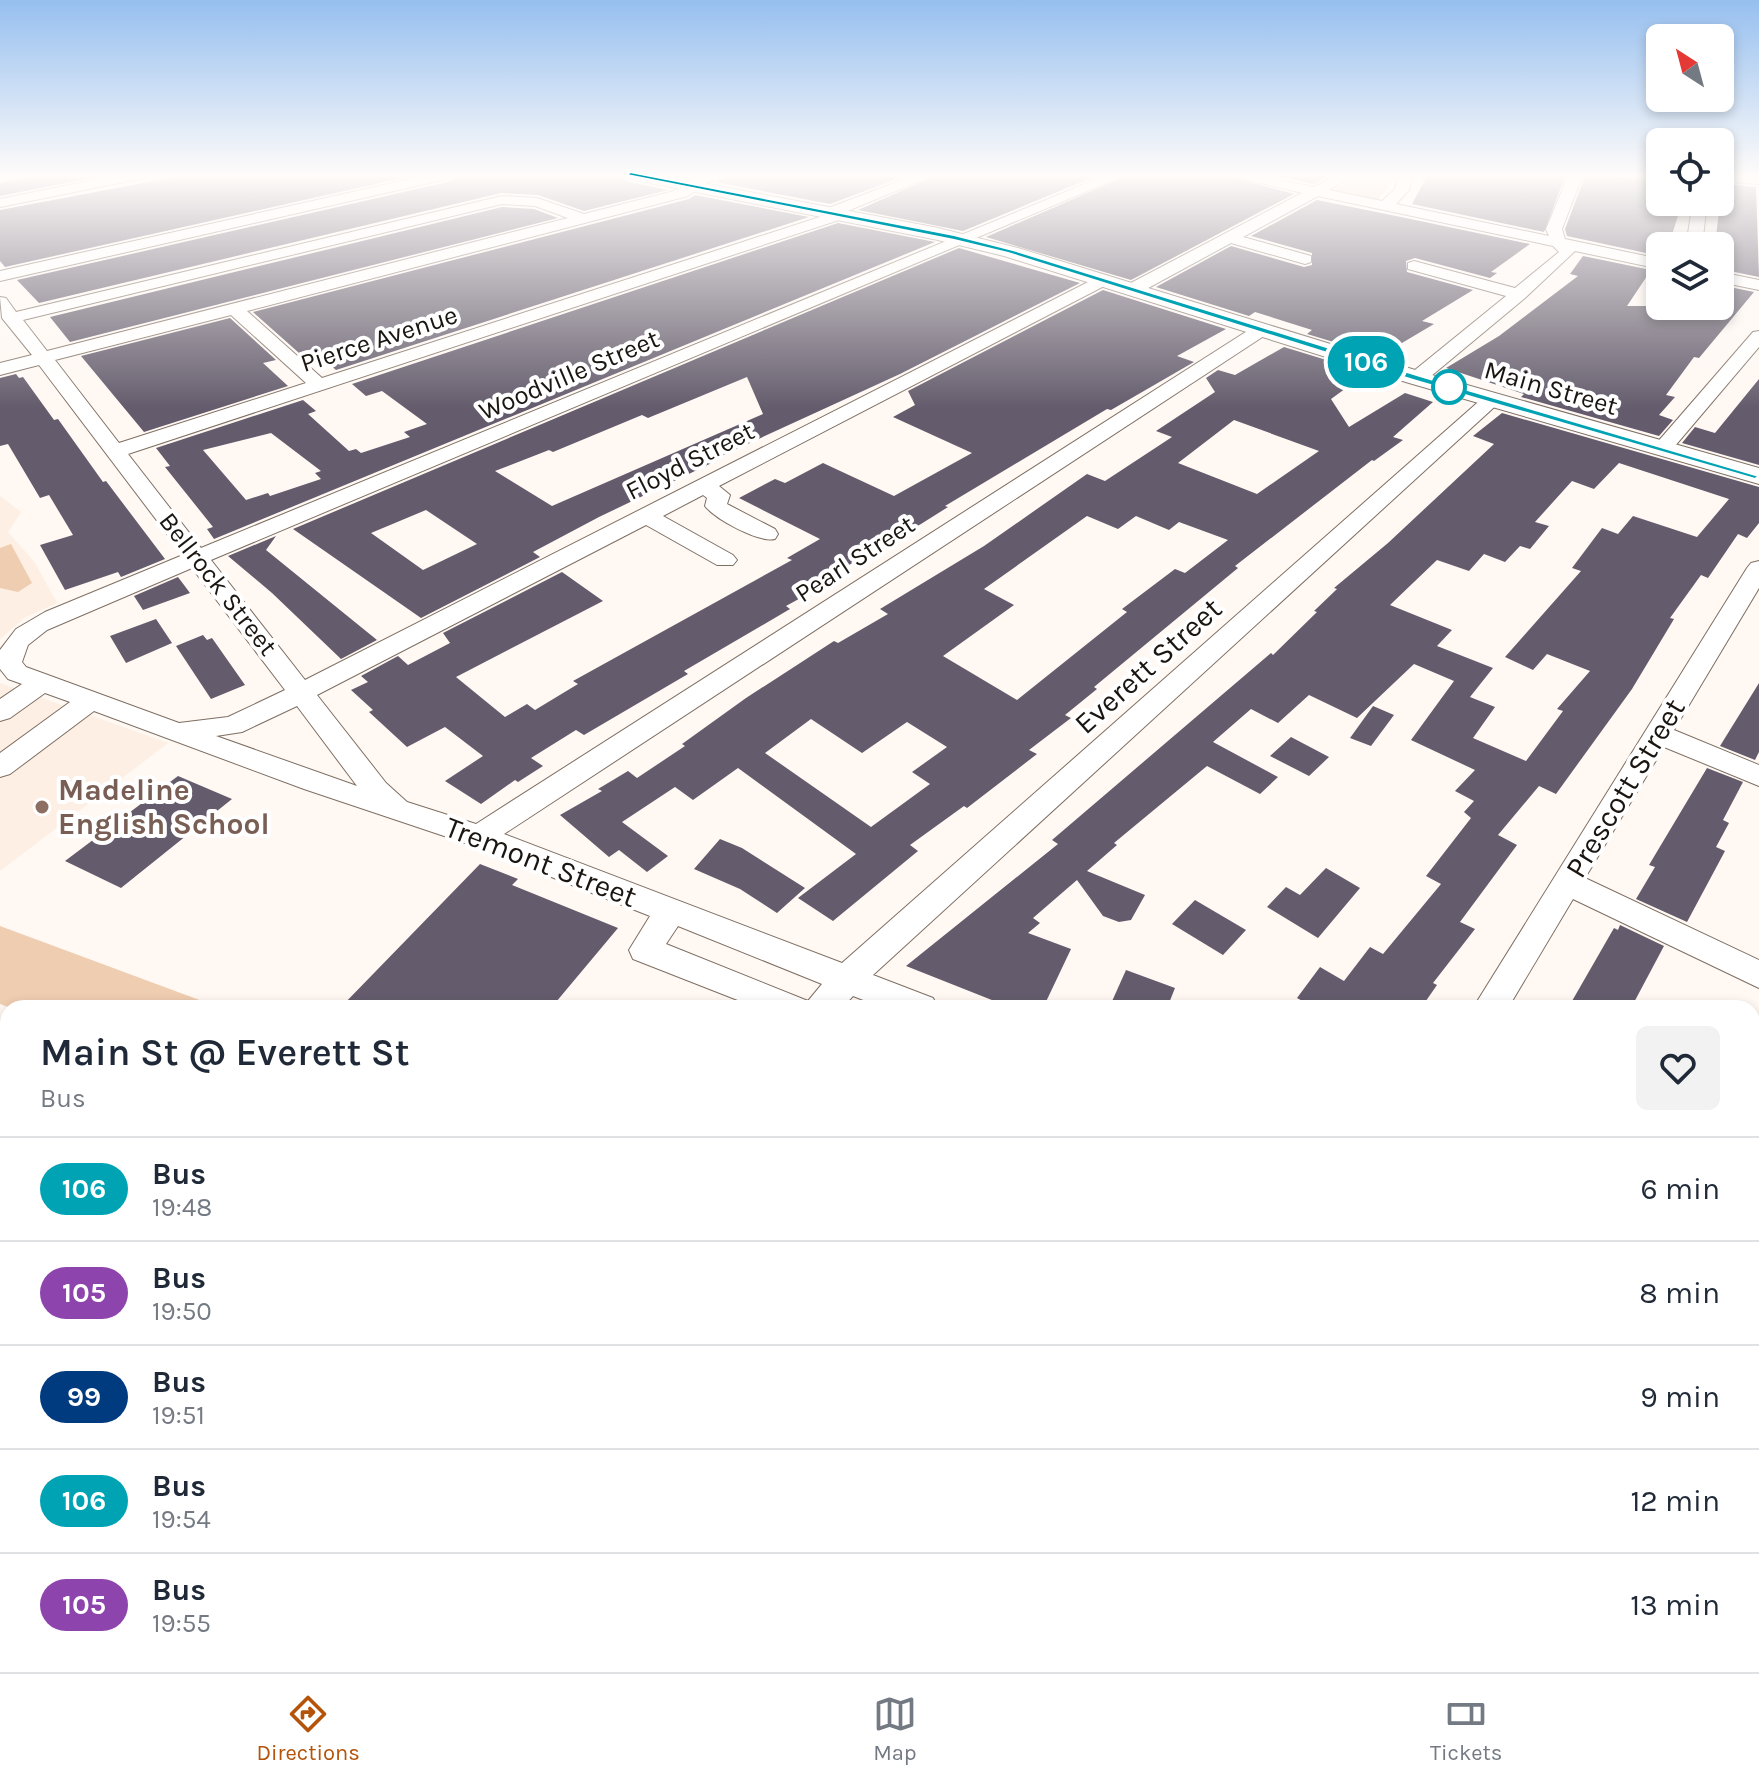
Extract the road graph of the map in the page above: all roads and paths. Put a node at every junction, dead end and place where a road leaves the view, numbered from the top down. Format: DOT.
graph roads {
  1 [pos="106,252"];
  2 [pos="286,252"];
  3 [pos="456,252"];
  4 [pos="719,252"];
  5 [pos="930,252"];
  6 [pos="1006,252"];
  7 [pos="1203,252"];
  8 [pos="1280,252"];
  9 [pos="1568,252"];
  10 [pos="1600,252"];
  11 [pos="1305,259"];
  12 [pos="1646,261"];
  13 [pos="1414,266"];
  14 [pos="0,276"];
  15 [pos="1104,280"];
  16 [pos="1734,280"];
  17 [pos="1759,285"];
  18 [pos="1133,289"];
  19 [pos="1519,294"];
  20 [pos="0,302"];
  21 [pos="235,309"];
  22 [pos="11,318"];
  23 [pos="1261,330"];
  24 [pos="1759,336"];
  25 [pos="40,356"];
  26 [pos="0,369"];
  27 [pos="1417,378"];
  28 [pos="319,385"];
  29 [pos="1492,400"];
  30 [pos="1662,449"];
  31 [pos="115,451"];
  32 [pos="1759,476"];
  33 [pos="702,486"];
  34 [pos="645,515"];
  35 [pos="734,517"];
  36 [pos="767,534"];
  37 [pos="690,540"];
  38 [pos="197,559"];
  39 [pos="725,560"];
  40 [pos="1759,568"];
  41 [pos="4,664"];
  42 [pos="42,682"];
  43 [pos="302,692"];
  44 [pos="91,700"];
  45 [pos="0,712"];
  46 [pos="159,723"];
  47 [pos="1659,734"];
  48 [pos="0,767"];
  49 [pos="1759,776"];
  50 [pos="403,809"];
  51 [pos="479,836"];
  52 [pos="1567,883"];
  53 [pos="670,912"];
  54 [pos="1759,975"];
  55 [pos="846,980"];
  56 [pos="774,1000"];
  57 [pos="829,1000"];
  58 [pos="900,1000"];
  59 [pos="1495,1000"];
  1 -- 14 [label="street"];
  2 -- 22 [label="street"];
  3 -- 21 [label="street"];
  4 -- 28 [label="street, Pierce Avenue"];
  5 -- 38 [label="street, Woodville Street"];
  6 -- 15 [label="main road, Main Street"];
  7 -- 18 [label="street"];
  8 -- 11 [label="street"];
  9 -- 19 [label="street"];
  10 -- 12 [label="street"];
  13 -- 19 [label="street"];
  15 -- 18 [label="main road, Main Street"];
  15 -- 33 [label="street, Floyd Street"];
  16 -- 17 [label="street"];
  18 -- 23 [label="main road, Main Street"];
  19 -- 27 [label="street"];
  20 -- 22 [label="street, Bellrock Street"];
  21 -- 25 [label="street"];
  21 -- 28 [label="street"];
  22 -- 25 [label="street, Bellrock Street"];
  23 -- 27 [label="main road, Main Street"];
  23 -- 51 [label="street, Pearl Street"];
  24 -- 30 [label="street"];
  25 -- 26 [label="street"];
  25 -- 31 [label="street, Bellrock Street"];
  27 -- 29 [label="main road, Main Street"];
  28 -- 31 [label="street, Pierce Avenue"];
  29 -- 30 [label="main road, Main Street"];
  29 -- 55 [label="street, Everett Street"];
  30 -- 32 [label="main road, Main Street"];
  31 -- 38 [label="street, Bellrock Street"];
  33 -- 34 [label="street, Floyd Street"];
  33 -- 35 [label="street"];
  34 -- 37 [label="street"];
  34 -- 43 [label="street, Floyd Street"];
  35 -- 36 [label="street"];
  35 -- 37 [label="street"];
  37 -- 39 [label="street"];
  38 -- 41 [label="street, Tremont Street"];
  38 -- 43 [label="street, Bellrock Street"];
  40 -- 47 [label="street, Prescott Street"];
  41 -- 42 [label="street, Tremont Street"];
  42 -- 44 [label="street, Tremont Street"];
  42 -- 45 [label="street"];
  43 -- 46 [label="street, Tremont Street"];
  43 -- 50 [label="street, Bellrock Street"];
  44 -- 46 [label="street, Tremont Street"];
  44 -- 48 [label="street"];
  46 -- 50 [label="street, Tremont Street"];
  47 -- 49 [label="street"];
  47 -- 52 [label="street, Prescott Street"];
  50 -- 51 [label="street, Tremont Street"];
  51 -- 53 [label="street, Tremont Street"];
  52 -- 54 [label="street"];
  52 -- 59 [label="street, Prescott Street"];
  53 -- 55 [label="street, Tremont Street"];
  53 -- 56 [label="street"];
  55 -- 57 [label="street, Everett Street"];
  55 -- 58 [label="street, Tremont Street"];
}
